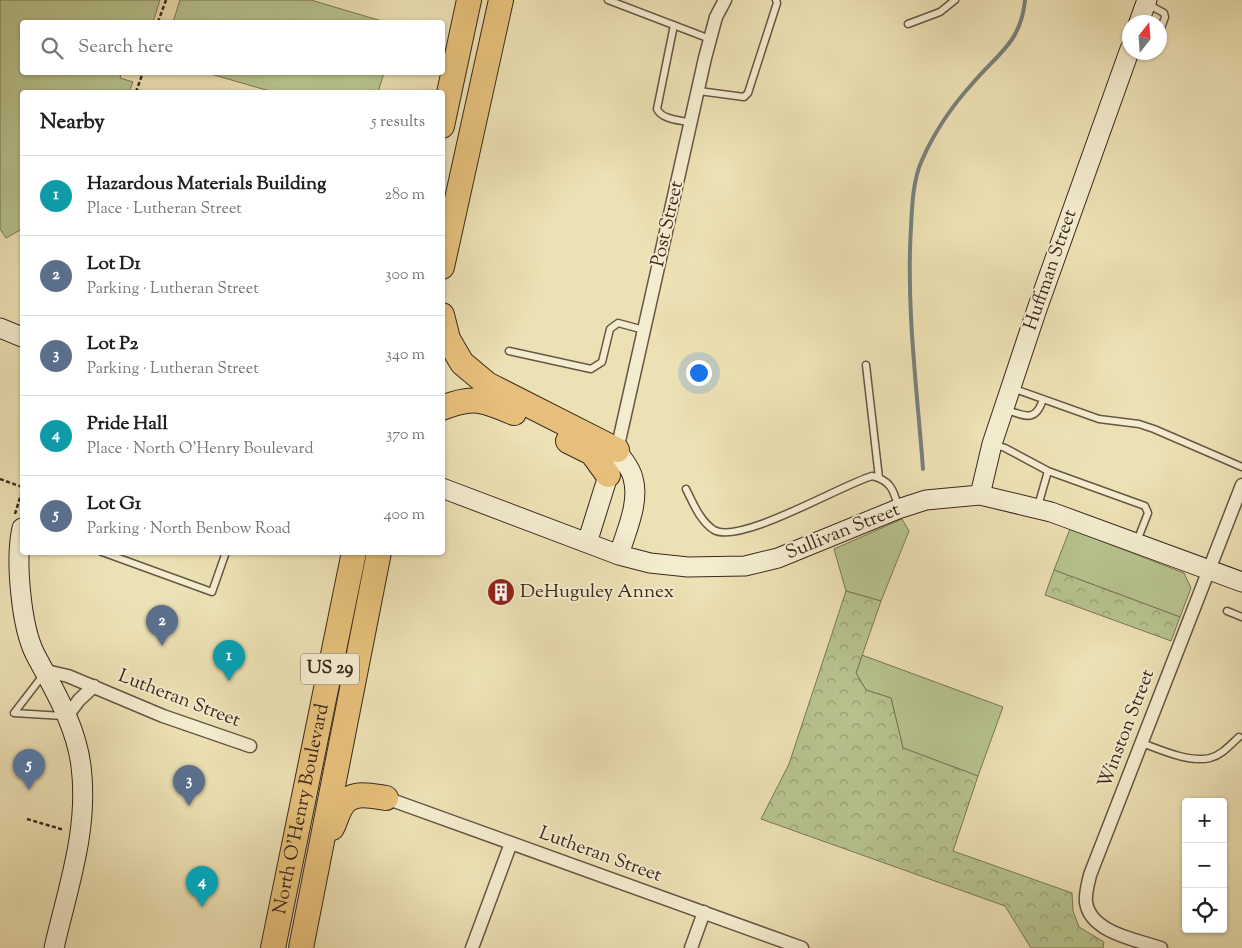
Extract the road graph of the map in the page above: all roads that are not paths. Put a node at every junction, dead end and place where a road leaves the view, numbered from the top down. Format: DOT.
graph roads {
  1 [pos="469,0"];
  2 [pos="501,0"];
  3 [pos="608,0"];
  4 [pos="725,0"];
  5 [pos="776,0"];
  6 [pos="955,0"];
  7 [pos="1147,2"];
  8 [pos="1142,15"];
  9 [pos="1164,15"];
  10 [pos="908,24"];
  11 [pos="674,25"];
  12 [pos="710,39"];
  13 [pos="1126,60"];
  14 [pos="699,91"];
  15 [pos="445,112"];
  16 [pos="692,123"];
  17 [pos="445,253"];
  18 [pos="445,327"];
  19 [pos="0,328"];
  20 [pos="644,330"];
  21 [pos="20,336"];
  22 [pos="509,351"];
  23 [pos="866,365"];
  24 [pos="1011,388"];
  25 [pos="1043,399"];
  26 [pos="445,407"];
  27 [pos="1004,409"];
  28 [pos="992,444"];
  29 [pos="617,450"];
  30 [pos="1242,467"];
  31 [pos="1048,471"];
  32 [pos="608,475"];
  33 [pos="879,478"];
  34 [pos="1242,485"];
  35 [pos="445,489"];
  36 [pos="686,489"];
  37 [pos="980,495"];
  38 [pos="898,508"];
  39 [pos="1038,508"];
  40 [pos="20,537"];
  41 [pos="1137,542"];
  42 [pos="587,543"];
  43 [pos="110,555"];
  44 [pos="225,555"];
  45 [pos="353,555"];
  46 [pos="378,555"];
  47 [pos="619,555"];
  48 [pos="1209,569"];
  49 [pos="1242,582"];
  50 [pos="1227,611"];
  51 [pos="1242,617"];
  52 [pos="46,671"];
  53 [pos="94,686"];
  54 [pos="68,716"];
  55 [pos="1239,738"];
  56 [pos="1142,743"];
  57 [pos="342,745"];
  58 [pos="250,746"];
  59 [pos="386,798"];
  60 [pos="511,842"];
  61 [pos="321,844"];
  62 [pos="704,912"];
  63 [pos="54,948"];
  64 [pos="273,948"];
  65 [pos="300,948"];
  66 [pos="472,948"];
  67 [pos="691,948"];
  68 [pos="802,948"];
  69 [pos="1161,948"];
  1 -- 15 [label="highway"];
  2 -- 17 [label="highway"];
  3 -- 11 [label="lane"];
  4 -- 12 [label="street, Post Street"];
  5 -- 14 [label="lane"];
  6 -- 10 [label="lane"];
  7 -- 8 [label="street"];
  7 -- 9 [label="lane"];
  11 -- 12 [label="lane"];
  11 -- 16 [label="lane"];
  12 -- 14 [label="street, Post Street"];
  13 -- 24 [label="street, Huffman Street"];
  14 -- 16 [label="street, Post Street"];
  16 -- 20 [label="street, Post Street"];
  18 -- 29 [label="highway"];
  19 -- 21 [label="street"];
  20 -- 22 [label="lane"];
  20 -- 29 [label="street, Post Street"];
  23 -- 33 [label="lane"];
  24 -- 25 [label="lane"];
  24 -- 27 [label="street, Huffman Street"];
  25 -- 27 [label="lane"];
  25 -- 30 [label="lane"];
  26 -- 32 [label="highway"];
  27 -- 28 [label="street, Huffman Street"];
  28 -- 31 [label="lane"];
  28 -- 37 [label="street, Huffman Street"];
  29 -- 32 [label="street, Post Street"];
  29 -- 47 [label="street"];
  31 -- 39 [label="lane"];
  31 -- 41 [label="lane"];
  32 -- 42 [label="street, Post Street"];
  33 -- 36 [label="lane"];
  33 -- 38 [label="lane"];
  34 -- 48 [label="street, Winston Street"];
  35 -- 42 [label="street, Sullivan Street"];
  37 -- 38 [label="street, Sullivan Street"];
  37 -- 39 [label="street, Sullivan Street"];
  38 -- 47 [label="street, Sullivan Street"];
  39 -- 41 [label="street, Sullivan Street"];
  40 -- 52 [label="street"];
  41 -- 48 [label="street, Sullivan Street"];
  42 -- 47 [label="street, Sullivan Street"];
  43 -- 44 [label="lane"];
  45 -- 64 [label="highway, North O'Henry Boulevard / US 29"];
  46 -- 57 [label="highway, North O'Henry Boulevard / US 29"];
  48 -- 49 [label="street, Sullivan Street"];
  48 -- 56 [label="street, Winston Street"];
  50 -- 51 [label="lane"];
  52 -- 53 [label="street, Lutheran Street"];
  52 -- 54 [label="street"];
  52 -- 54 [label="lane"];
  53 -- 54 [label="street, Lutheran Street"];
  53 -- 58 [label="street, Lutheran Street"];
  54 -- 63 [label="street"];
  55 -- 56 [label="lane"];
  56 -- 69 [label="street, Winston Street"];
  57 -- 59 [label="highway"];
  57 -- 61 [label="highway, North O'Henry Boulevard / US 29"];
  59 -- 60 [label="street, Lutheran Street"];
  59 -- 61 [label="highway"];
  60 -- 62 [label="street, Lutheran Street"];
  60 -- 66 [label="street"];
  61 -- 65 [label="highway, North O'Henry Boulevard / US 29"];
  62 -- 67 [label="street"];
  62 -- 68 [label="street, Lutheran Street"];
}
